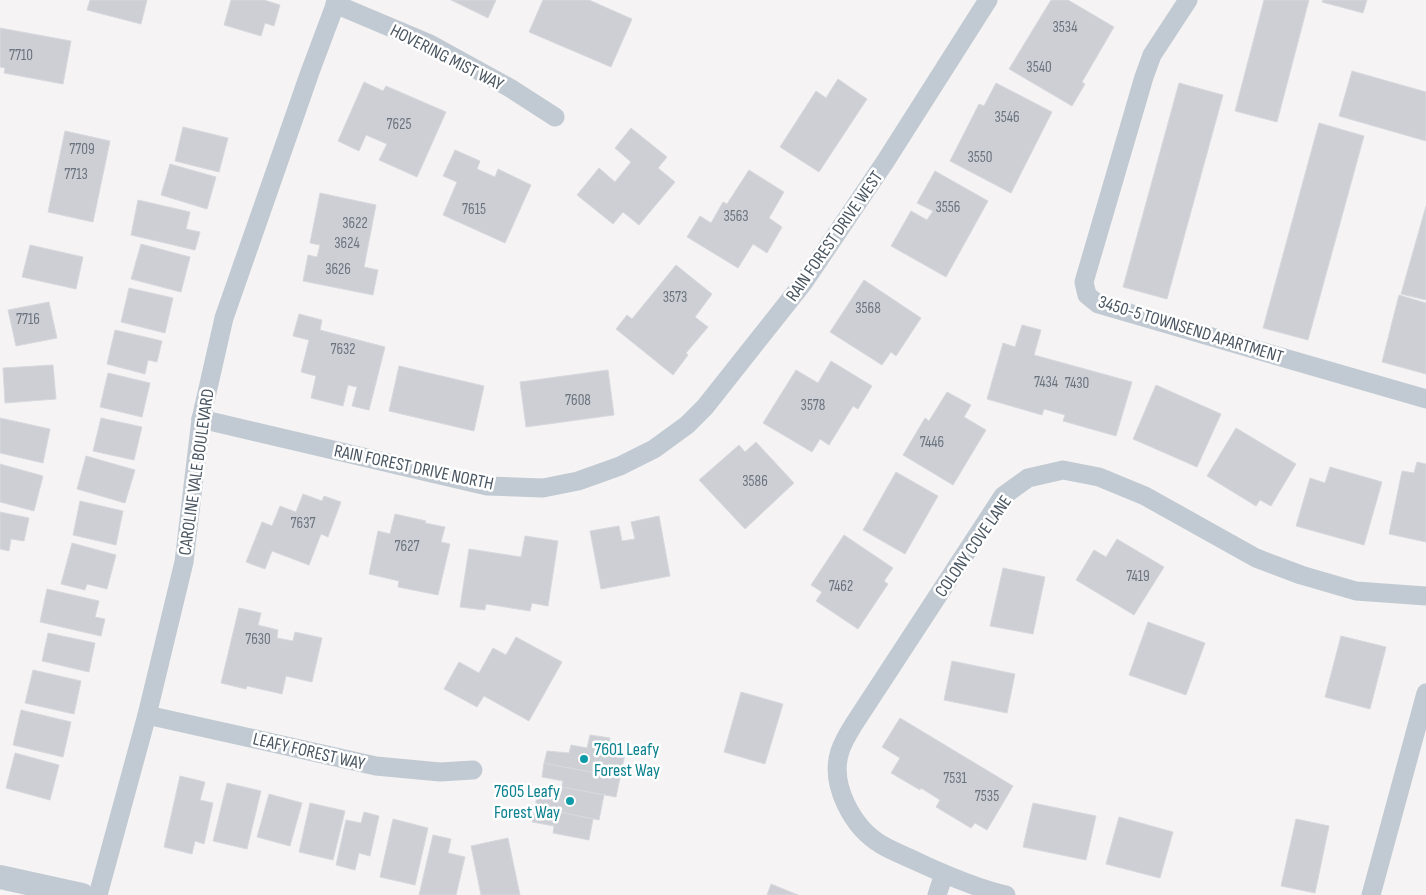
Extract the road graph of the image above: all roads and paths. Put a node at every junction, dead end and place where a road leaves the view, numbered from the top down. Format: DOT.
graph roads {
  1 [pos="988,0"];
  2 [pos="1188,0"];
  3 [pos="336,2"];
  4 [pos="555,117"];
  5 [pos="1426,399"];
  6 [pos="201,419"];
  7 [pos="654,449"];
  8 [pos="1426,596"];
  9 [pos="1426,693"];
  10 [pos="147,715"];
  11 [pos="473,770"];
  12 [pos="944,874"];
  13 [pos="0,877"];
  14 [pos="993,894"];
  15 [pos="82,895"];
  16 [pos="98,895"];
  17 [pos="937,895"];
  18 [pos="1371,895"];
  1 -- 7 [label="street, RAIN FOREST DRIVE WEST"];
  2 -- 5 [label="street, 3450-5 TOWNSEND APARTMENT"];
  3 -- 4 [label="street, HOVERING MIST WAY"];
  3 -- 6 [label="street, CAROLINE VALE BOULEVARD"];
  6 -- 7 [label="street, RAIN FOREST DRIVE NORTH"];
  6 -- 10 [label="street, CAROLINE VALE BOULEVARD"];
  8 -- 12 [label="street, COLONY COVE LANE"];
  9 -- 18 [label="street"];
  10 -- 11 [label="street, LEAFY FOREST WAY"];
  10 -- 16 [label="street, CAROLINE VALE BOULEVARD"];
  12 -- 14 [label="street, COLONY COVE LANE"];
  12 -- 17 [label="street"];
  13 -- 15 [label="street"];
}
